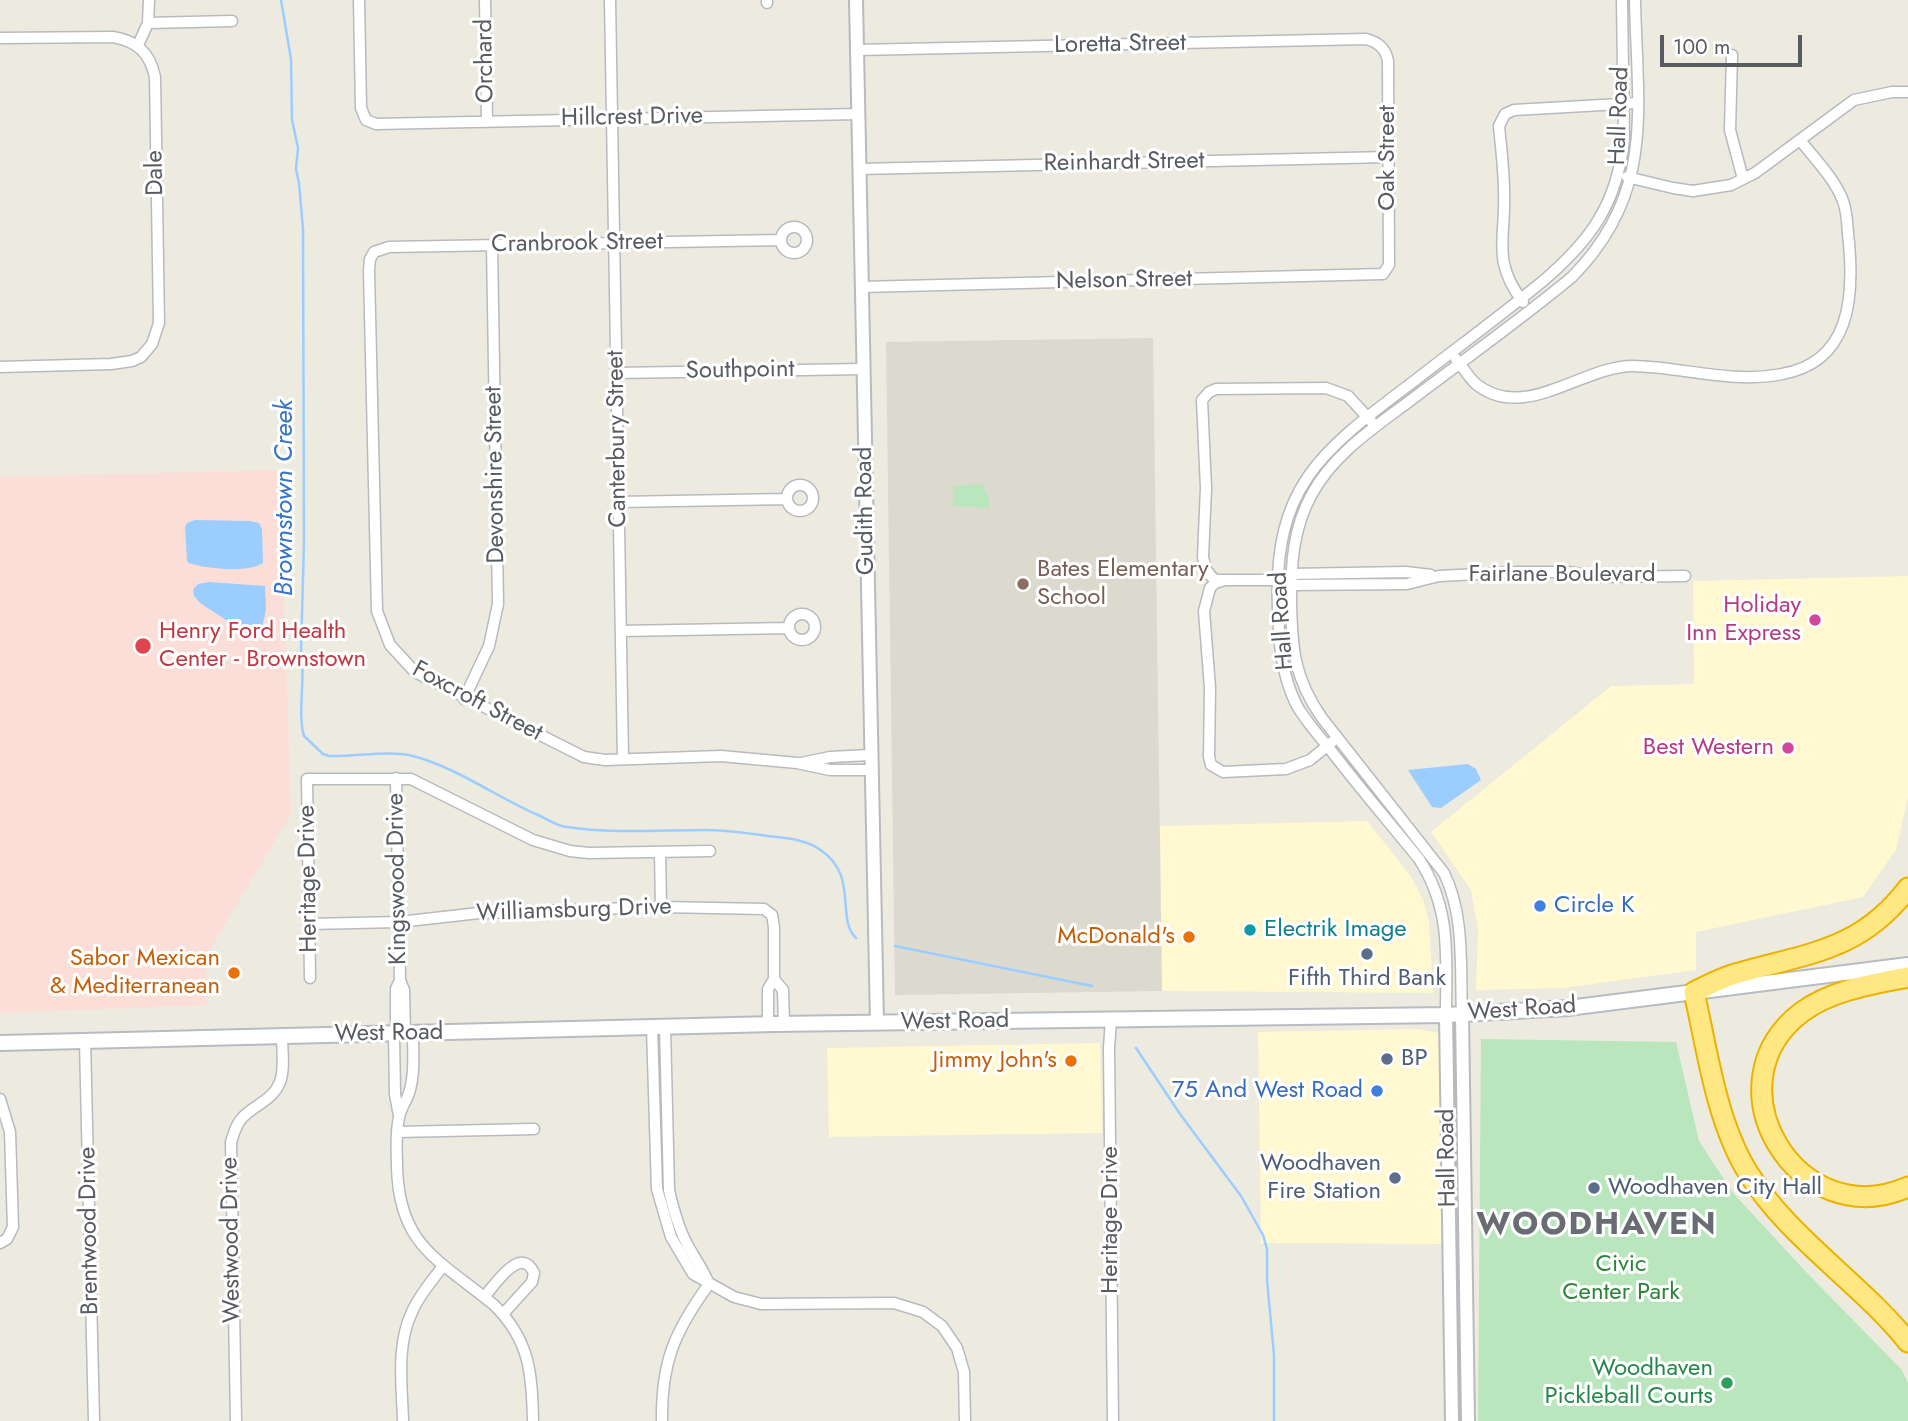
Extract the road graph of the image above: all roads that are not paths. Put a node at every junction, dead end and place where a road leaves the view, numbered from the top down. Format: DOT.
graph roads {
  1 [pos="149,0"];
  2 [pos="359,0"];
  3 [pos="485,0"];
  4 [pos="610,0"];
  5 [pos="856,0"];
  6 [pos="1622,0"];
  7 [pos="1635,0"];
  8 [pos="232,21"];
  9 [pos="148,23"];
  10 [pos="0,38"];
  11 [pos="138,46"];
  12 [pos="1381,47"];
  13 [pos="857,50"];
  14 [pos="1732,55"];
  15 [pos="1908,92"];
  16 [pos="1637,103"];
  17 [pos="1623,104"];
  18 [pos="858,114"];
  19 [pos="612,118"];
  20 [pos="487,122"];
  21 [pos="1800,140"];
  22 [pos="1388,157"];
  23 [pos="859,169"];
  24 [pos="1619,175"];
  25 [pos="1631,178"];
  26 [pos="1743,180"];
  27 [pos="781,240"];
  28 [pos="614,243"];
  29 [pos="492,245"];
  30 [pos="374,252"];
  31 [pos="1386,272"];
  32 [pos="862,287"];
  33 [pos="1521,299"];
  34 [pos="1529,310"];
  35 [pos="1451,353"];
  36 [pos="1460,363"];
  37 [pos="0,367"];
  38 [pos="863,369"];
  39 [pos="617,373"];
  40 [pos="1367,416"];
  41 [pos="1376,427"];
  42 [pos="787,499"];
  43 [pos="619,502"];
  44 [pos="1685,576"];
  45 [pos="1278,580"];
  46 [pos="1291,580"];
  47 [pos="1222,581"];
  48 [pos="789,628"];
  49 [pos="621,631"];
  50 [pos="464,699"];
  51 [pos="1338,738"];
  52 [pos="1327,746"];
  53 [pos="870,755"];
  54 [pos="624,759"];
  55 [pos="797,763"];
  56 [pos="871,771"];
  57 [pos="396,778"];
  58 [pos="1420,841"];
  59 [pos="1411,849"];
  60 [pos="710,851"];
  61 [pos="660,852"];
  62 [pos="1908,888"];
  63 [pos="662,907"];
  64 [pos="1457,914"];
  65 [pos="1444,916"];
  66 [pos="399,922"];
  67 [pos="309,924"];
  68 [pos="1908,965"];
  69 [pos="1908,977"];
  70 [pos="310,978"];
  71 [pos="774,979"];
  72 [pos="1694,992"];
  73 [pos="1462,1014"];
  74 [pos="1446,1015"];
  75 [pos="1111,1019"];
  76 [pos="877,1023"];
  77 [pos="768,1024"];
  78 [pos="784,1024"];
  79 [pos="658,1027"];
  80 [pos="402,1034"];
  81 [pos="282,1036"];
  82 [pos="85,1041"];
  83 [pos="0,1043"];
  84 [pos="1447,1082"];
  85 [pos="1463,1082"];
  86 [pos="0,1099"];
  87 [pos="399,1116"];
  88 [pos="534,1129"];
  89 [pos="1448,1130"];
  90 [pos="1464,1130"];
  91 [pos="397,1132"];
  92 [pos="656,1145"];
  93 [pos="667,1145"];
  94 [pos="1908,1187"];
  95 [pos="4,1241"];
  96 [pos="443,1266"];
  97 [pos="1450,1268"];
  98 [pos="1465,1268"];
  99 [pos="709,1284"];
  100 [pos="484,1297"];
  101 [pos="503,1314"];
  102 [pos="1908,1342"];
  103 [pos="94,1421"];
  104 [pos="236,1421"];
  105 [pos="402,1421"];
  106 [pos="533,1421"];
  107 [pos="662,1421"];
  108 [pos="965,1421"];
  109 [pos="1113,1421"];
  110 [pos="1452,1421"];
  111 [pos="1468,1421"];
  1 -- 9 [label="street"];
  2 -- 20 [label="street, Hillcrest Drive"];
  3 -- 20 [label="street, Orchard"];
  4 -- 19 [label="street, Canterbury Street"];
  5 -- 13 [label="street, Gudith Road"];
  6 -- 17 [label="street, Hall Road"];
  7 -- 16 [label="street, Hall Road"];
  8 -- 9 [label="street"];
  9 -- 11 [label="street"];
  10 -- 11 [label="street"];
  11 -- 37 [label="street, Dale"];
  12 -- 13 [label="street, Loretta Street"];
  12 -- 22 [label="street, Oak Street"];
  13 -- 18 [label="street, Gudith Road"];
  14 -- 26 [label="street"];
  15 -- 21 [label="street"];
  16 -- 17 [label="street"];
  16 -- 25 [label="street, Hall Road"];
  17 -- 24 [label="street, Hall Road"];
  17 -- 33 [label="street"];
  18 -- 19 [label="street, Hillcrest Drive"];
  18 -- 23 [label="street, Gudith Road"];
  19 -- 20 [label="street, Hillcrest Drive"];
  19 -- 28 [label="street, Canterbury Street"];
  21 -- 26 [label="street"];
  21 -- 36 [label="street"];
  22 -- 23 [label="street, Reinhardt Street"];
  22 -- 31 [label="street, Oak Street"];
  23 -- 32 [label="street, Gudith Road"];
  24 -- 25 [label="street"];
  24 -- 33 [label="street, Hall Road"];
  25 -- 26 [label="street"];
  25 -- 34 [label="street, Hall Road"];
  27 -- 28 [label="street, Cranbrook Street"];
  28 -- 29 [label="street, Cranbrook Street"];
  28 -- 39 [label="street, Canterbury Street"];
  29 -- 30 [label="street, Cranbrook Street"];
  29 -- 50 [label="street, Devonshire Street"];
  30 -- 50 [label="street, Foxcroft Street"];
  31 -- 32 [label="street, Nelson Street"];
  32 -- 38 [label="street, Gudith Road"];
  33 -- 34 [label="street"];
  33 -- 35 [label="street, Hall Road"];
  34 -- 36 [label="street, Hall Road"];
  35 -- 36 [label="street"];
  35 -- 40 [label="street, Hall Road"];
  36 -- 41 [label="street, Hall Road"];
  38 -- 39 [label="street, Southpoint"];
  38 -- 53 [label="street, Gudith Road"];
  39 -- 43 [label="street, Canterbury Street"];
  40 -- 41 [label="street"];
  40 -- 45 [label="street, Hall Road"];
  40 -- 47 [label="street"];
  41 -- 46 [label="street, Hall Road"];
  42 -- 43 [label="street"];
  43 -- 49 [label="street, Canterbury Street"];
  44 -- 46 [label="street, Fairlane Boulevard"];
  45 -- 46 [label="street, Fairlane Boulevard"];
  45 -- 47 [label="street, Fairlane Boulevard"];
  45 -- 52 [label="street, Hall Road"];
  46 -- 51 [label="street, Hall Road"];
  47 -- 52 [label="street"];
  48 -- 49 [label="street"];
  49 -- 54 [label="street, Canterbury Street"];
  50 -- 54 [label="street, Foxcroft Street"];
  51 -- 52 [label="street"];
  51 -- 58 [label="street, Hall Road"];
  52 -- 59 [label="street, Hall Road"];
  53 -- 55 [label="street, Foxcroft Street"];
  53 -- 56 [label="street, Gudith Road"];
  54 -- 55 [label="street, Foxcroft Street"];
  55 -- 56 [label="street, Foxcroft Street"];
  56 -- 76 [label="street, Gudith Road"];
  57 -- 61 [label="street, Heritage Drive"];
  57 -- 66 [label="street, Kingswood Drive"];
  57 -- 67 [label="street, Heritage Drive"];
  58 -- 59 [label="street"];
  58 -- 64 [label="street, Hall Road"];
  59 -- 65 [label="street, Hall Road"];
  60 -- 61 [label="street, Heritage Drive"];
  61 -- 63 [label="street"];
  62 -- 72 [label="highway"];
  63 -- 66 [label="street, Williamsburg Drive"];
  63 -- 71 [label="street, Williamsburg Drive"];
  64 -- 65 [label="street"];
  64 -- 73 [label="street, Hall Road"];
  65 -- 74 [label="street, Hall Road"];
  66 -- 67 [label="street, Williamsburg Drive"];
  66 -- 80 [label="street, Kingswood Drive"];
  67 -- 70 [label="street, Heritage Drive"];
  68 -- 72 [label="main road, West Road"];
  69 -- 94 [label="highway"];
  71 -- 77 [label="street, Williamsburg Drive"];
  71 -- 78 [label="street, Williamsburg Drive"];
  72 -- 73 [label="main road, West Road"];
  72 -- 102 [label="highway"];
  73 -- 74 [label="main road, West Road"];
  73 -- 85 [label="street, Hall Road"];
  74 -- 75 [label="main road, West Road"];
  74 -- 84 [label="street, Hall Road"];
  75 -- 76 [label="main road, West Road"];
  75 -- 109 [label="street, Heritage Drive"];
  76 -- 78 [label="main road, West Road"];
  77 -- 78 [label="main road, West Road"];
  77 -- 79 [label="main road, West Road"];
  79 -- 80 [label="main road, West Road"];
  79 -- 92 [label="street"];
  79 -- 93 [label="street"];
  80 -- 81 [label="main road, West Road"];
  80 -- 87 [label="street"];
  80 -- 87 [label="street"];
  81 -- 82 [label="main road, West Road"];
  81 -- 104 [label="street, Westwood Drive"];
  82 -- 83 [label="main road, West Road"];
  82 -- 103 [label="street, Brentwood Drive"];
  84 -- 85 [label="street"];
  84 -- 89 [label="street, Hall Road"];
  85 -- 90 [label="street, Hall Road"];
  86 -- 95 [label="street"];
  87 -- 91 [label="street"];
  88 -- 91 [label="street"];
  89 -- 90 [label="street"];
  89 -- 97 [label="street, Hall Road"];
  90 -- 98 [label="street, Hall Road"];
  91 -- 96 [label="street"];
  92 -- 93 [label="street"];
  92 -- 99 [label="street"];
  93 -- 99 [label="street"];
  96 -- 100 [label="street"];
  96 -- 105 [label="street"];
  97 -- 98 [label="street"];
  97 -- 110 [label="street, Hall Road"];
  98 -- 111 [label="street, Hall Road"];
  99 -- 107 [label="street"];
  99 -- 108 [label="street"];
  100 -- 101 [label="street"];
  100 -- 101 [label="street"];
  101 -- 106 [label="street"];
}
